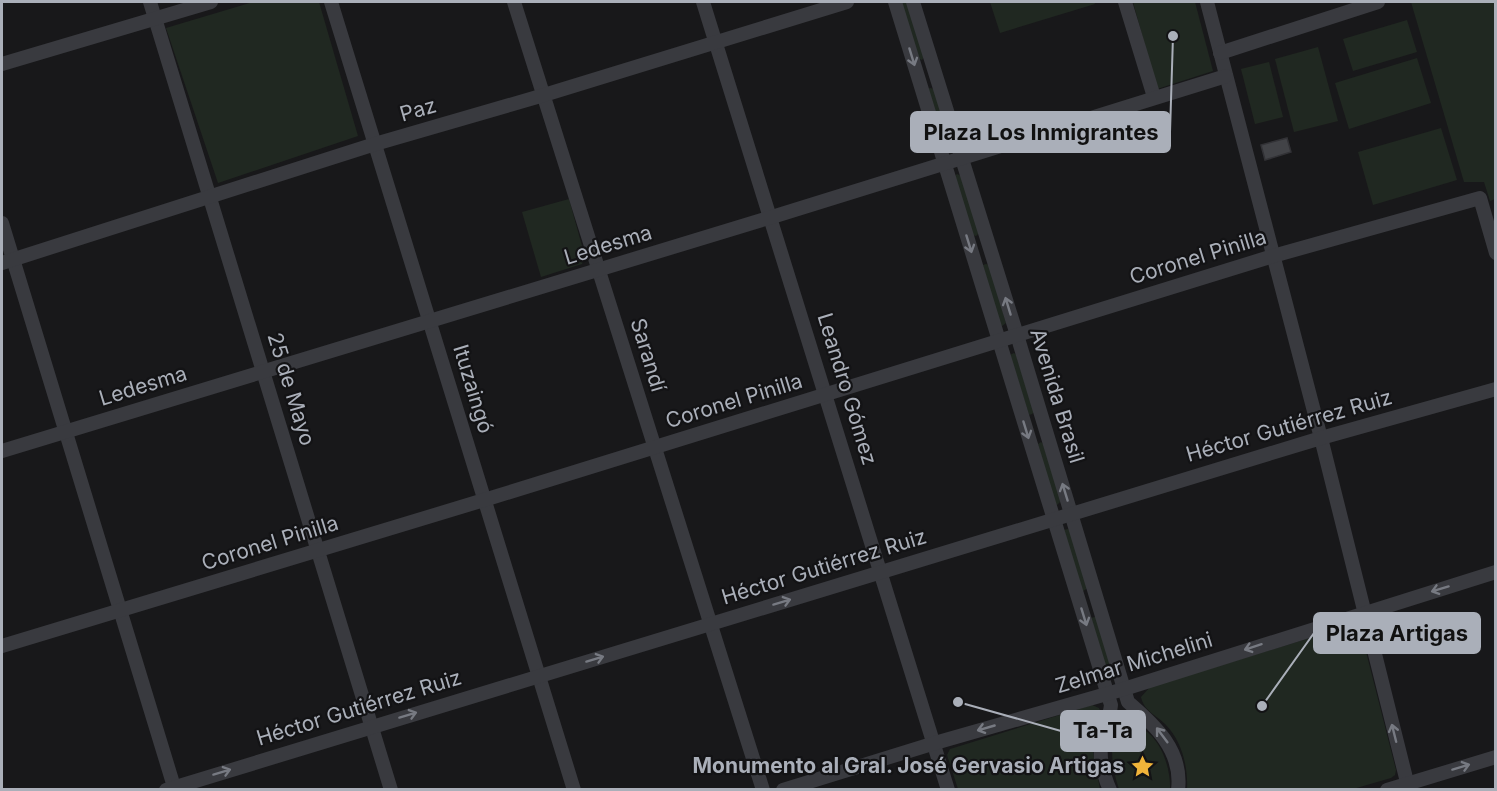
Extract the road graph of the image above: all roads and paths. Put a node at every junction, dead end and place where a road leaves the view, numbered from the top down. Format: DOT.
graph roads {
  1 [pos="150,2"];
  2 [pos="211,2"];
  3 [pos="330,2"];
  4 [pos="514,2"];
  5 [pos="703,2"];
  6 [pos="847,2"];
  7 [pos="895,2"];
  8 [pos="913,2"];
  9 [pos="1125,2"];
  10 [pos="1207,2"];
  11 [pos="1378,2"];
  12 [pos="155,19"];
  13 [pos="716,43"];
  14 [pos="1220,53"];
  15 [pos="2,64"];
  16 [pos="1226,76"];
  17 [pos="544,96"];
  18 [pos="1154,97"];
  19 [pos="375,144"];
  20 [pos="962,158"];
  21 [pos="945,164"];
  22 [pos="210,196"];
  23 [pos="772,217"];
  24 [pos="2,223"];
  25 [pos="1496,253"];
  26 [pos="1273,256"];
  27 [pos="7,261"];
  28 [pos="599,269"];
  29 [pos="430,321"];
  30 [pos="1017,335"];
  31 [pos="999,341"];
  32 [pos="264,370"];
  33 [pos="1496,389"];
  34 [pos="826,395"];
  35 [pos="66,431"];
  36 [pos="1321,438"];
  37 [pos="654,448"];
  38 [pos="2,451"];
  39 [pos="484,500"];
  40 [pos="1071,514"];
  41 [pos="1053,519"];
  42 [pos="317,550"];
  43 [pos="882,572"];
  44 [pos="1496,572"];
  45 [pos="119,611"];
  46 [pos="1363,612"];
  47 [pos="710,624"];
  48 [pos="2,646"];
  49 [pos="538,676"];
  50 [pos="1124,689"];
  51 [pos="1108,694"];
  52 [pos="371,726"];
  53 [pos="935,743"];
  54 [pos="1496,757"];
  55 [pos="1408,786"];
  56 [pos="172,789"];
  57 [pos="391,789"];
  58 [pos="573,789"];
  59 [pos="763,789"];
  60 [pos="783,789"];
  61 [pos="948,789"];
  62 [pos="1110,789"];
  63 [pos="1178,789"];
  64 [pos="1387,789"];
  1 -- 12 [label="street, 25 de Mayo"];
  2 -- 12 [label="street"];
  3 -- 19 [label="street, Ituzaingó"];
  4 -- 17 [label="street, Sarandí"];
  5 -- 13 [label="street, Leandro Gómez"];
  6 -- 13 [label="street, Paz"];
  7 -- 21 [label="street, Avenida Brasil, one-way"];
  8 -- 20 [label="street, Avenida Brasil"];
  9 -- 18 [label="street"];
  10 -- 14 [label="street"];
  11 -- 14 [label="street"];
  12 -- 15 [label="street"];
  12 -- 22 [label="street, 25 de Mayo"];
  13 -- 17 [label="street, Paz"];
  13 -- 23 [label="street, Leandro Gómez"];
  14 -- 16 [label="street"];
  16 -- 18 [label="street, Ledesma"];
  16 -- 26 [label="street"];
  17 -- 19 [label="street, Paz"];
  17 -- 28 [label="street, Sarandí"];
  18 -- 20 [label="street, Ledesma"];
  19 -- 22 [label="street, Paz"];
  19 -- 29 [label="street, Ituzaingó"];
  20 -- 21 [label="street, Ledesma"];
  30 -- 20 [label="street, Avenida Brasil, one-way"];
  21 -- 23 [label="street, Ledesma"];
  21 -- 31 [label="street, Avenida Brasil, one-way"];
  22 -- 27 [label="street, Paz"];
  22 -- 32 [label="street, 25 de Mayo"];
  23 -- 28 [label="street, Ledesma"];
  23 -- 34 [label="street, Leandro Gómez"];
  24 -- 27 [label="street"];
  25 -- 26 [label="street, Coronel Pinilla"];
  26 -- 30 [label="street, Coronel Pinilla"];
  26 -- 36 [label="street"];
  27 -- 35 [label="street"];
  28 -- 29 [label="street, Ledesma"];
  28 -- 37 [label="street, Sarandí"];
  29 -- 32 [label="street, Ledesma"];
  29 -- 39 [label="street, Ituzaingó"];
  30 -- 31 [label="street, Coronel Pinilla"];
  40 -- 30 [label="street, Avenida Brasil, one-way"];
  31 -- 34 [label="street, Coronel Pinilla"];
  31 -- 41 [label="street, Avenida Brasil, one-way"];
  32 -- 35 [label="street, Ledesma"];
  32 -- 42 [label="street, 25 de Mayo"];
  33 -- 36 [label="street, Héctor Gutiérrez Ruiz"];
  34 -- 37 [label="street, Coronel Pinilla"];
  34 -- 43 [label="street, Leandro Gómez"];
  35 -- 38 [label="street, Ledesma"];
  35 -- 45 [label="street"];
  36 -- 40 [label="street, Héctor Gutiérrez Ruiz"];
  36 -- 46 [label="street"];
  37 -- 39 [label="street, Coronel Pinilla"];
  37 -- 47 [label="street, Sarandí"];
  39 -- 42 [label="street, Coronel Pinilla"];
  39 -- 49 [label="street, Ituzaingó"];
  40 -- 41 [label="street, Héctor Gutiérrez Ruiz"];
  40 -- 50 [label="street, Avenida Brasil"];
  41 -- 43 [label="street, Héctor Gutiérrez Ruiz"];
  41 -- 51 [label="street, Avenida Brasil, one-way"];
  42 -- 45 [label="street, Coronel Pinilla"];
  42 -- 52 [label="street, 25 de Mayo"];
  47 -- 43 [label="street, Héctor Gutiérrez Ruiz, one-way"];
  43 -- 53 [label="street, Leandro Gómez"];
  44 -- 46 [label="street, Zelmar Michelini, one-way"];
  45 -- 48 [label="street, Coronel Pinilla"];
  45 -- 56 [label="street"];
  46 -- 50 [label="street, Zelmar Michelini, one-way"];
  55 -- 46 [label="street, one-way"];
  49 -- 47 [label="street, Héctor Gutiérrez Ruiz, one-way"];
  47 -- 59 [label="street, Sarandí"];
  52 -- 49 [label="street, Héctor Gutiérrez Ruiz, one-way"];
  49 -- 58 [label="street, Ituzaingó"];
  50 -- 51 [label="street, Zelmar Michelini"];
  63 -- 50 [label="street, Avenida Brasil, one-way"];
  51 -- 53 [label="street, Zelmar Michelini, one-way"];
  51 -- 62 [label="street, Avenida Brasil"];
  56 -- 52 [label="street, Héctor Gutiérrez Ruiz, one-way"];
  52 -- 57 [label="street, 25 de Mayo"];
  53 -- 60 [label="street, Zelmar Michelini"];
  53 -- 61 [label="street, Leandro Gómez"];
  55 -- 54 [label="street, one-way"];
  55 -- 64 [label="street"];
}
